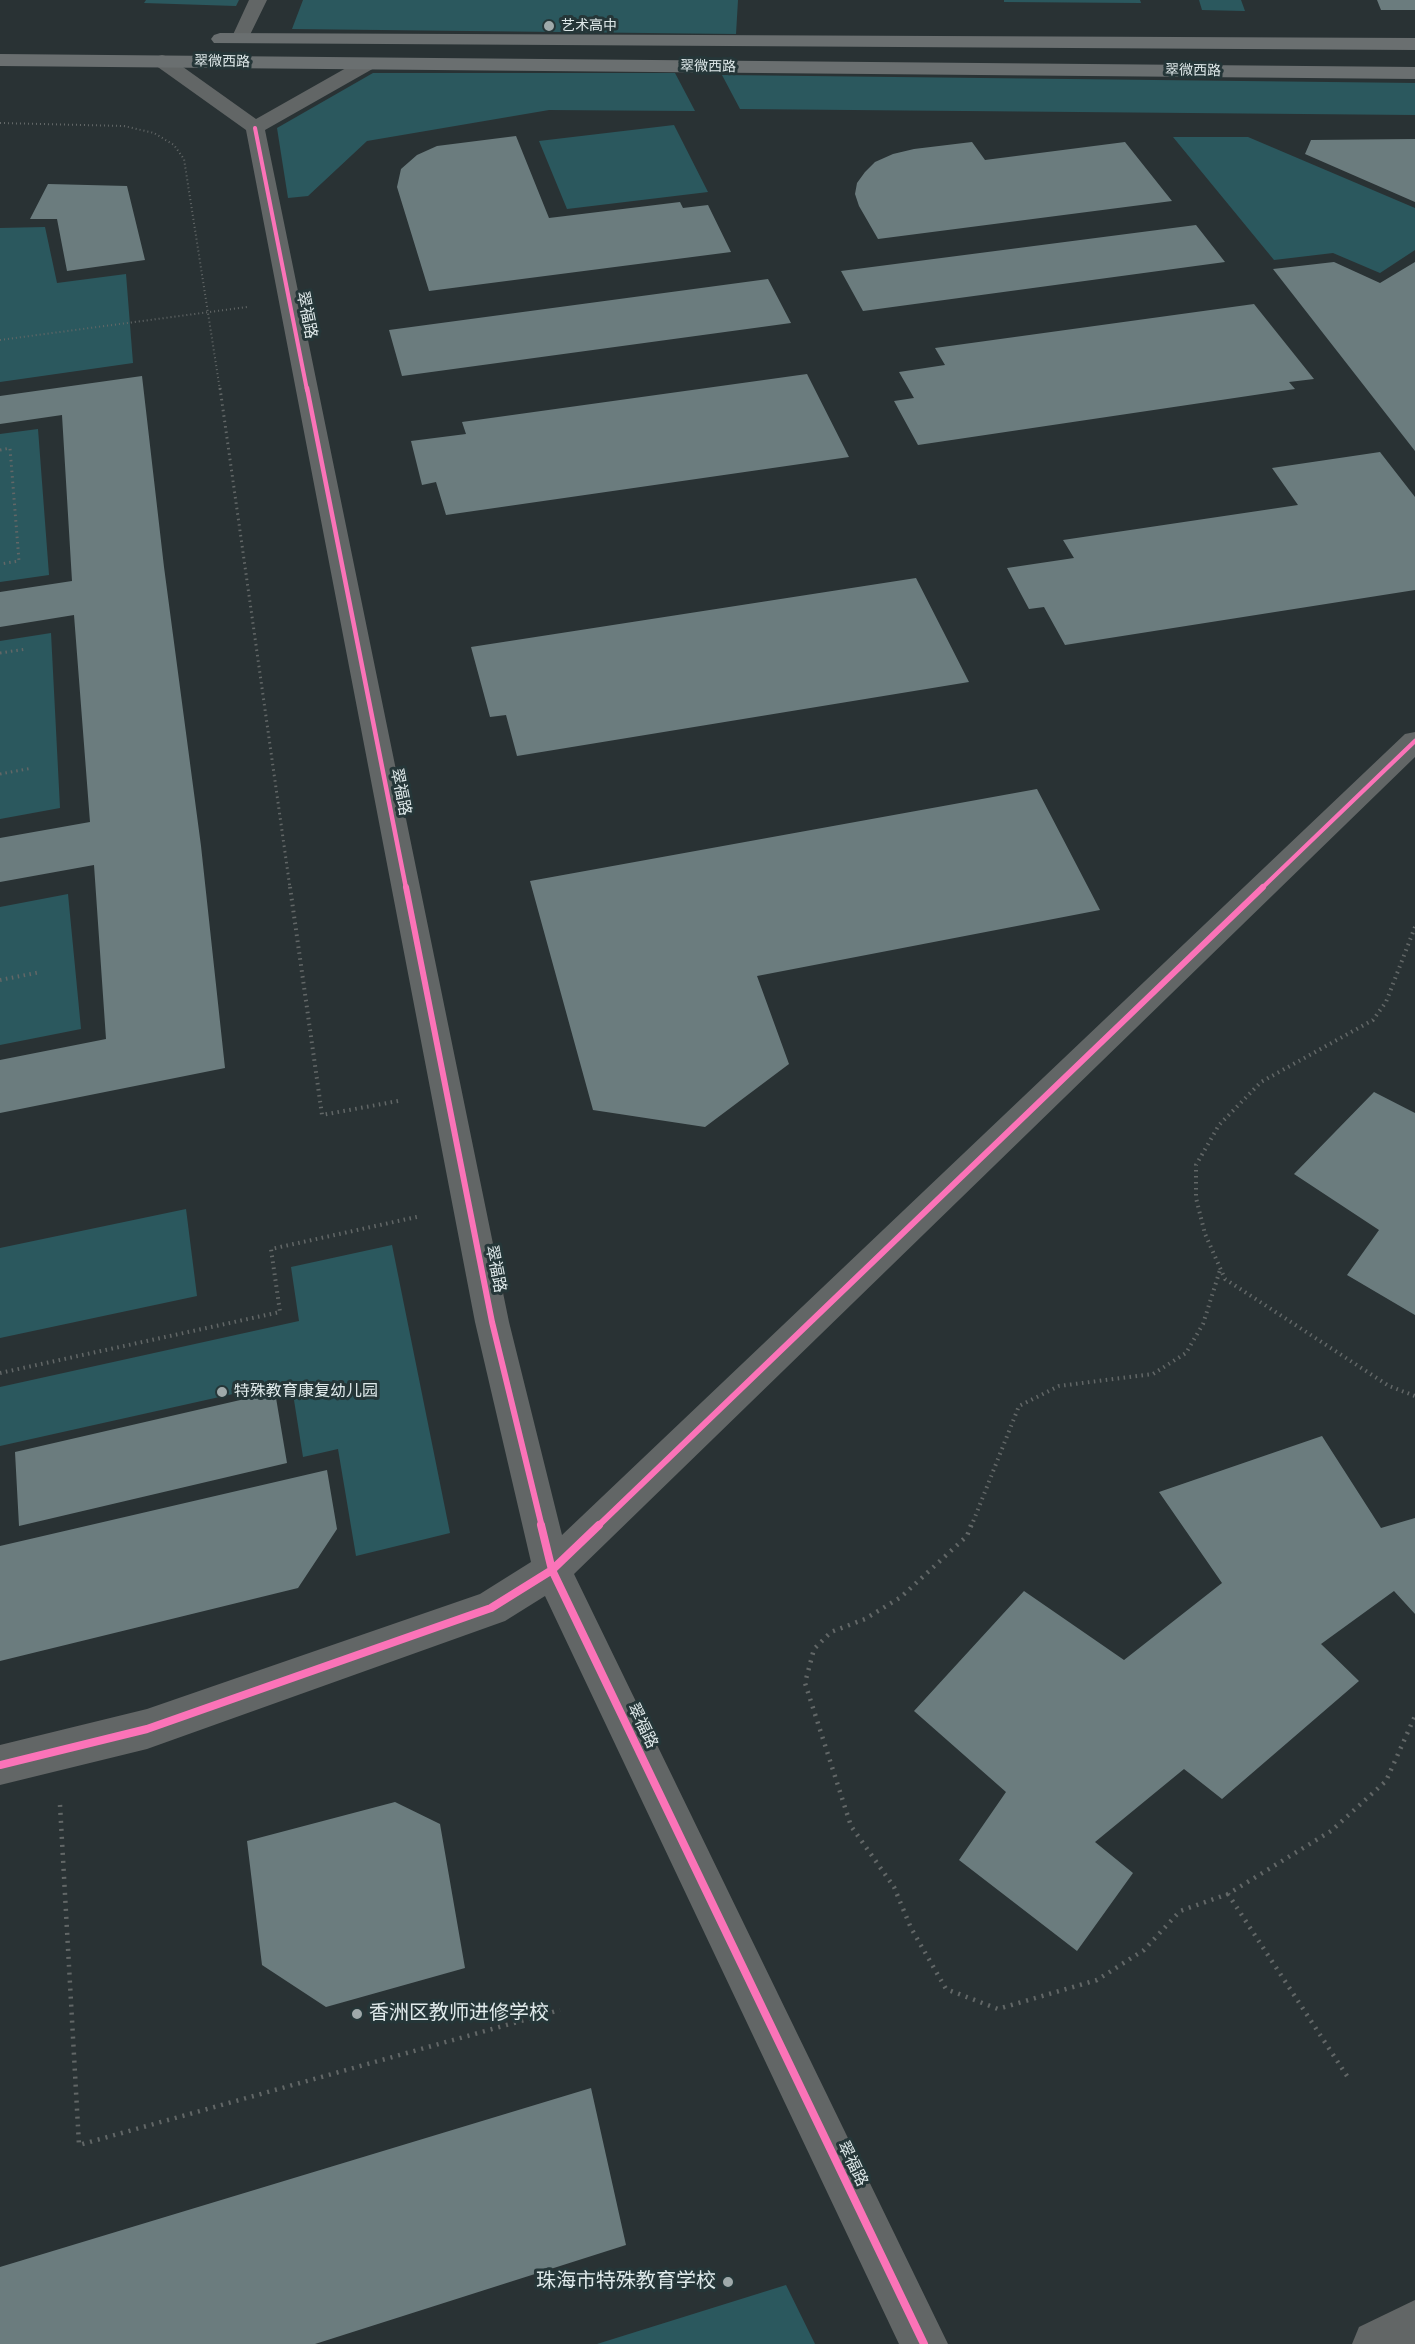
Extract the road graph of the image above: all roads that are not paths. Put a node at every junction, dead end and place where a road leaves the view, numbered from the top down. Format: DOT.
graph roads {
  1 [pos="258,0"];
  2 [pos="204,39"];
  3 [pos="240,39"];
  4 [pos="1415,44"];
  5 [pos="0,60"];
  6 [pos="162,61"];
  7 [pos="369,63"];
  8 [pos="1415,73"];
  9 [pos="255,128"];
  10 [pos="1415,741"];
  11 [pos="552,1570"];
  12 [pos="0,1765"];
  13 [pos="1415,2325"];
  14 [pos="924,2344"];
  15 [pos="1376,2344"];
  1 -- 3 [label="street"];
  2 -- 3 [label="main road, 翠微西路"];
  3 -- 4 [label="main road, 翠微西路"];
  5 -- 6 [label="main road, 翠微西路"];
  6 -- 7 [label="main road, 翠微西路"];
  6 -- 9 [label="street"];
  7 -- 8 [label="main road, 翠微西路"];
  7 -- 9 [label="street"];
  9 -- 11 [label="street, 翠福路"];
  10 -- 11 [label="street"];
  11 -- 12 [label="street"];
  11 -- 14 [label="street, 翠福路"];
  13 -- 15 [label="street"];
}
